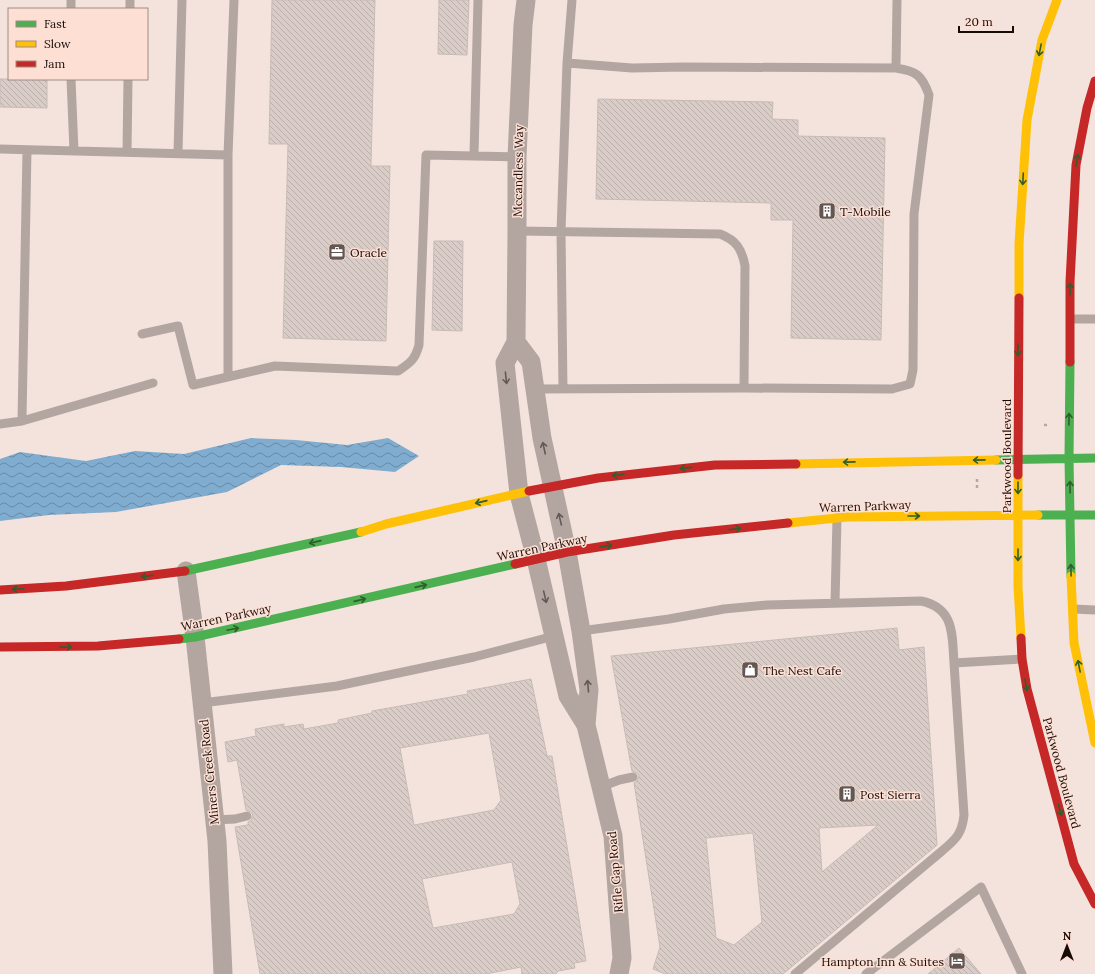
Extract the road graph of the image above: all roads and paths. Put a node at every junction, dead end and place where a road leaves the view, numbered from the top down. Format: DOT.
graph roads {
  1 [pos="182,0"];
  2 [pos="234,0"];
  3 [pos="478,0"];
  4 [pos="526,0"];
  5 [pos="572,0"];
  6 [pos="897,0"];
  7 [pos="1057,0"];
  8 [pos="567,63"];
  9 [pos="896,68"];
  10 [pos="71,80"];
  11 [pos="128,80"];
  12 [pos="1095,81"];
  13 [pos="0,149"];
  14 [pos="28,150"];
  15 [pos="74,151"];
  16 [pos="126,152"];
  17 [pos="178,153"];
  18 [pos="228,155"];
  19 [pos="474,155"];
  20 [pos="516,157"];
  21 [pos="517,231"];
  22 [pos="561,231"];
  23 [pos="1071,319"];
  24 [pos="1095,319"];
  25 [pos="142,334"];
  26 [pos="516,342"];
  27 [pos="228,377"];
  28 [pos="153,383"];
  29 [pos="535,388"];
  30 [pos="744,388"];
  31 [pos="563,389"];
  32 [pos="22,421"];
  33 [pos="0,424"];
  34 [pos="1069,458"];
  35 [pos="1095,458"];
  36 [pos="1018,459"];
  37 [pos="553,486"];
  38 [pos="519,494"];
  39 [pos="1095,515"];
  40 [pos="1018,516"];
  41 [pos="1070,516"];
  42 [pos="837,518"];
  43 [pos="567,552"];
  44 [pos="536,559"];
  45 [pos="186,571"];
  46 [pos="0,590"];
  47 [pos="835,603"];
  48 [pos="1073,609"];
  49 [pos="1095,610"];
  50 [pos="581,631"];
  51 [pos="554,636"];
  52 [pos="195,637"];
  53 [pos="0,648"];
  54 [pos="1022,659"];
  55 [pos="954,663"];
  56 [pos="202,703"];
  57 [pos="586,725"];
  58 [pos="1095,743"];
  59 [pos="633,777"];
  60 [pos="601,787"];
  61 [pos="247,816"];
  62 [pos="214,820"];
  63 [pos="1095,904"];
  64 [pos="223,974"];
  65 [pos="619,974"];
  66 [pos="796,974"];
  67 [pos="866,974"];
  68 [pos="1022,974"];
  1 -- 17 [label="lane"];
  2 -- 18 [label="lane"];
  3 -- 19 [label="lane"];
  4 -- 20 [label="street, Mccandless Way"];
  5 -- 8 [label="lane"];
  6 -- 9 [label="lane"];
  7 -- 36 [label="main road, Parkwood Boulevard, one-way"];
  8 -- 9 [label="lane"];
  8 -- 22 [label="lane"];
  9 -- 30 [label="lane"];
  10 -- 15 [label="lane"];
  11 -- 16 [label="lane"];
  23 -- 12 [label="main road, one-way"];
  13 -- 14 [label="lane"];
  14 -- 15 [label="lane"];
  14 -- 32 [label="lane"];
  15 -- 16 [label="lane"];
  16 -- 17 [label="lane"];
  17 -- 18 [label="lane"];
  18 -- 27 [label="lane"];
  19 -- 20 [label="lane"];
  19 -- 27 [label="lane"];
  20 -- 21 [label="street, Mccandless Way"];
  21 -- 22 [label="lane"];
  21 -- 26 [label="street, Mccandless Way"];
  22 -- 30 [label="lane"];
  22 -- 31 [label="lane"];
  23 -- 24 [label="lane"];
  34 -- 23 [label="main road, one-way"];
  25 -- 27 [label="lane"];
  26 -- 29 [label="street"];
  26 -- 38 [label="street, Mccandless Way, one-way"];
  28 -- 32 [label="lane"];
  29 -- 31 [label="lane"];
  37 -- 29 [label="street, one-way"];
  30 -- 31 [label="lane"];
  32 -- 33 [label="lane"];
  34 -- 35 [label="main road"];
  34 -- 36 [label="main road"];
  41 -- 34 [label="main road, one-way"];
  36 -- 37 [label="main road, one-way"];
  36 -- 40 [label="main road, Parkwood Boulevard, one-way"];
  37 -- 38 [label="main road"];
  43 -- 37 [label="street, Rifle Gap Road, one-way"];
  38 -- 44 [label="street, Rifle Gap Road"];
  38 -- 45 [label="main road, one-way"];
  39 -- 41 [label="main road, Warren Parkway"];
  40 -- 41 [label="main road, Warren Parkway"];
  42 -- 40 [label="main road, Warren Parkway, one-way"];
  40 -- 54 [label="main road, Parkwood Boulevard, one-way"];
  48 -- 41 [label="main road, one-way"];
  43 -- 42 [label="main road, Warren Parkway, one-way"];
  42 -- 47 [label="lane"];
  43 -- 44 [label="main road, Warren Parkway"];
  43 -- 50 [label="street, Rifle Gap Road"];
  44 -- 51 [label="street, Rifle Gap Road, one-way"];
  52 -- 44 [label="main road, Warren Parkway, one-way"];
  45 -- 46 [label="main road, one-way"];
  45 -- 52 [label="street, Miners Creek Road"];
  47 -- 50 [label="lane"];
  47 -- 55 [label="lane"];
  48 -- 49 [label="lane"];
  58 -- 48 [label="main road, one-way"];
  57 -- 50 [label="street, Rifle Gap Road, one-way"];
  51 -- 56 [label="lane"];
  51 -- 57 [label="street, Rifle Gap Road"];
  53 -- 52 [label="main road, Warren Parkway, one-way"];
  52 -- 56 [label="street, Miners Creek Road"];
  54 -- 55 [label="lane"];
  54 -- 63 [label="main road, Parkwood Boulevard, one-way"];
  55 -- 66 [label="lane"];
  56 -- 62 [label="street, Miners Creek Road"];
  57 -- 60 [label="street, Rifle Gap Road"];
  59 -- 60 [label="lane"];
  60 -- 65 [label="street, Rifle Gap Road"];
  61 -- 62 [label="lane"];
  62 -- 64 [label="street, Miners Creek Road"];
  67 -- 68 [label="lane"];
}
